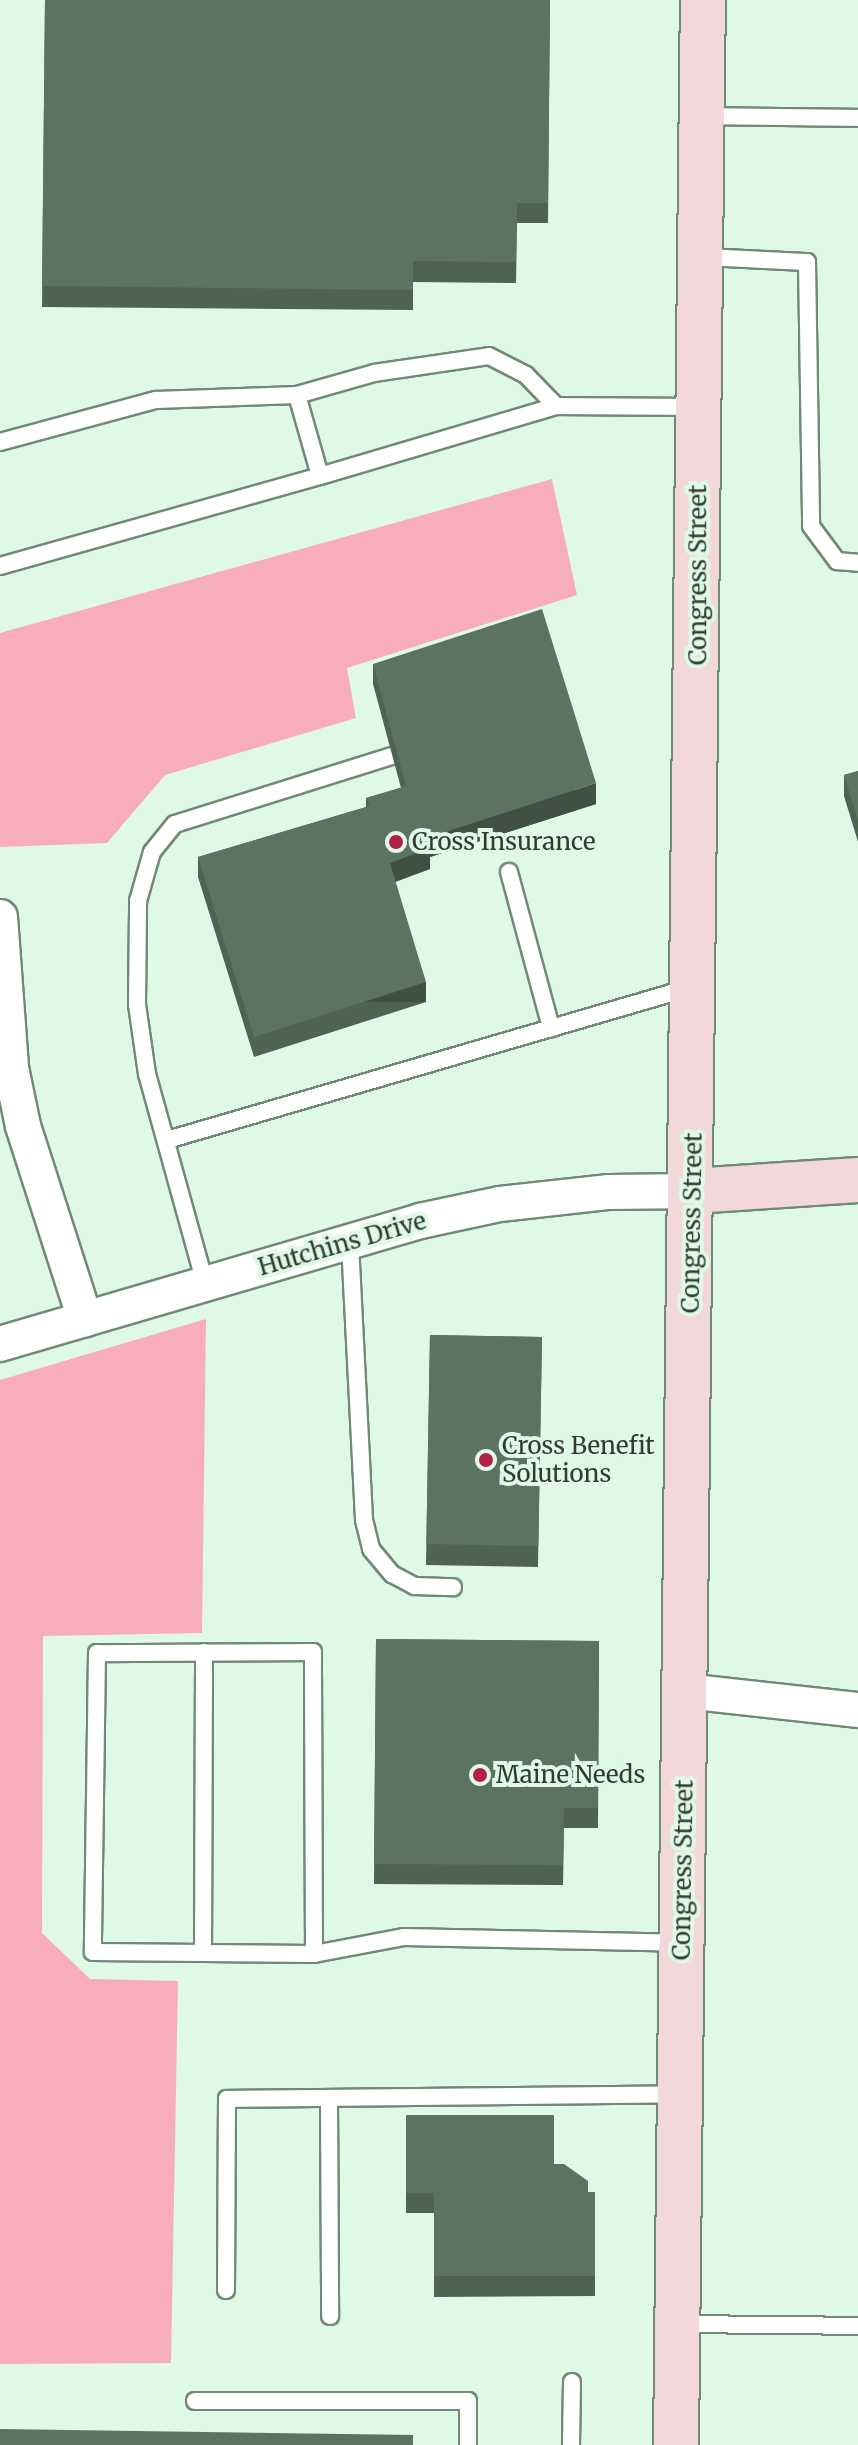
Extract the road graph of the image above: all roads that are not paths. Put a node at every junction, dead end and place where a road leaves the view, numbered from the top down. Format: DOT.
graph roads {
  1 [pos="703,0"];
  2 [pos="702,116"];
  3 [pos="858,118"];
  4 [pos="701,257"];
  5 [pos="297,395"];
  6 [pos="556,406"];
  7 [pos="700,407"];
  8 [pos="0,442"];
  9 [pos="320,476"];
  10 [pos="858,563"];
  11 [pos="0,566"];
  12 [pos="392,756"];
  13 [pos="509,872"];
  14 [pos="0,917"];
  15 [pos="695,986"];
  16 [pos="551,1028"];
  17 [pos="167,1140"];
  18 [pos="858,1180"];
  19 [pos="693,1191"];
  20 [pos="350,1243"];
  21 [pos="205,1283"];
  22 [pos="85,1319"];
  23 [pos="0,1344"];
  24 [pos="453,1587"];
  25 [pos="204,1652"];
  26 [pos="685,1691"];
  27 [pos="858,1710"];
  28 [pos="682,1943"];
  29 [pos="203,1953"];
  30 [pos="314,1954"];
  31 [pos="680,2094"];
  32 [pos="329,2098"];
  33 [pos="226,2290"];
  34 [pos="330,2316"];
  35 [pos="678,2324"];
  36 [pos="858,2326"];
  37 [pos="572,2382"];
  38 [pos="195,2401"];
  39 [pos="468,2445"];
  40 [pos="571,2445"];
  41 [pos="676,2445"];
  1 -- 2 [label="main road, Congress Street"];
  2 -- 3 [label="lane"];
  2 -- 4 [label="main road, Congress Street"];
  4 -- 7 [label="main road, Congress Street"];
  4 -- 10 [label="lane"];
  5 -- 6 [label="lane"];
  5 -- 8 [label="lane"];
  5 -- 9 [label="lane"];
  6 -- 7 [label="lane"];
  6 -- 9 [label="lane"];
  7 -- 15 [label="main road, Congress Street"];
  9 -- 11 [label="lane"];
  12 -- 17 [label="lane"];
  13 -- 16 [label="lane"];
  14 -- 22 [label="street"];
  15 -- 16 [label="lane"];
  15 -- 19 [label="main road, Congress Street"];
  16 -- 17 [label="lane"];
  17 -- 21 [label="lane"];
  18 -- 19 [label="main road"];
  19 -- 20 [label="street, Hutchins Drive"];
  19 -- 26 [label="main road, Congress Street"];
  20 -- 21 [label="street, Hutchins Drive"];
  20 -- 24 [label="lane"];
  21 -- 22 [label="street, Hutchins Drive"];
  22 -- 23 [label="street, Hutchins Drive"];
  25 -- 29 [label="lane"];
  25 -- 29 [label="lane"];
  25 -- 30 [label="lane"];
  26 -- 27 [label="street"];
  26 -- 28 [label="main road, Congress Street"];
  28 -- 30 [label="lane"];
  28 -- 31 [label="main road, Congress Street"];
  29 -- 30 [label="lane"];
  31 -- 32 [label="lane"];
  31 -- 35 [label="main road, Congress Street"];
  32 -- 33 [label="lane"];
  32 -- 34 [label="lane"];
  35 -- 36 [label="lane"];
  35 -- 41 [label="main road, Congress Street"];
  37 -- 40 [label="lane"];
  38 -- 39 [label="lane"];
}
